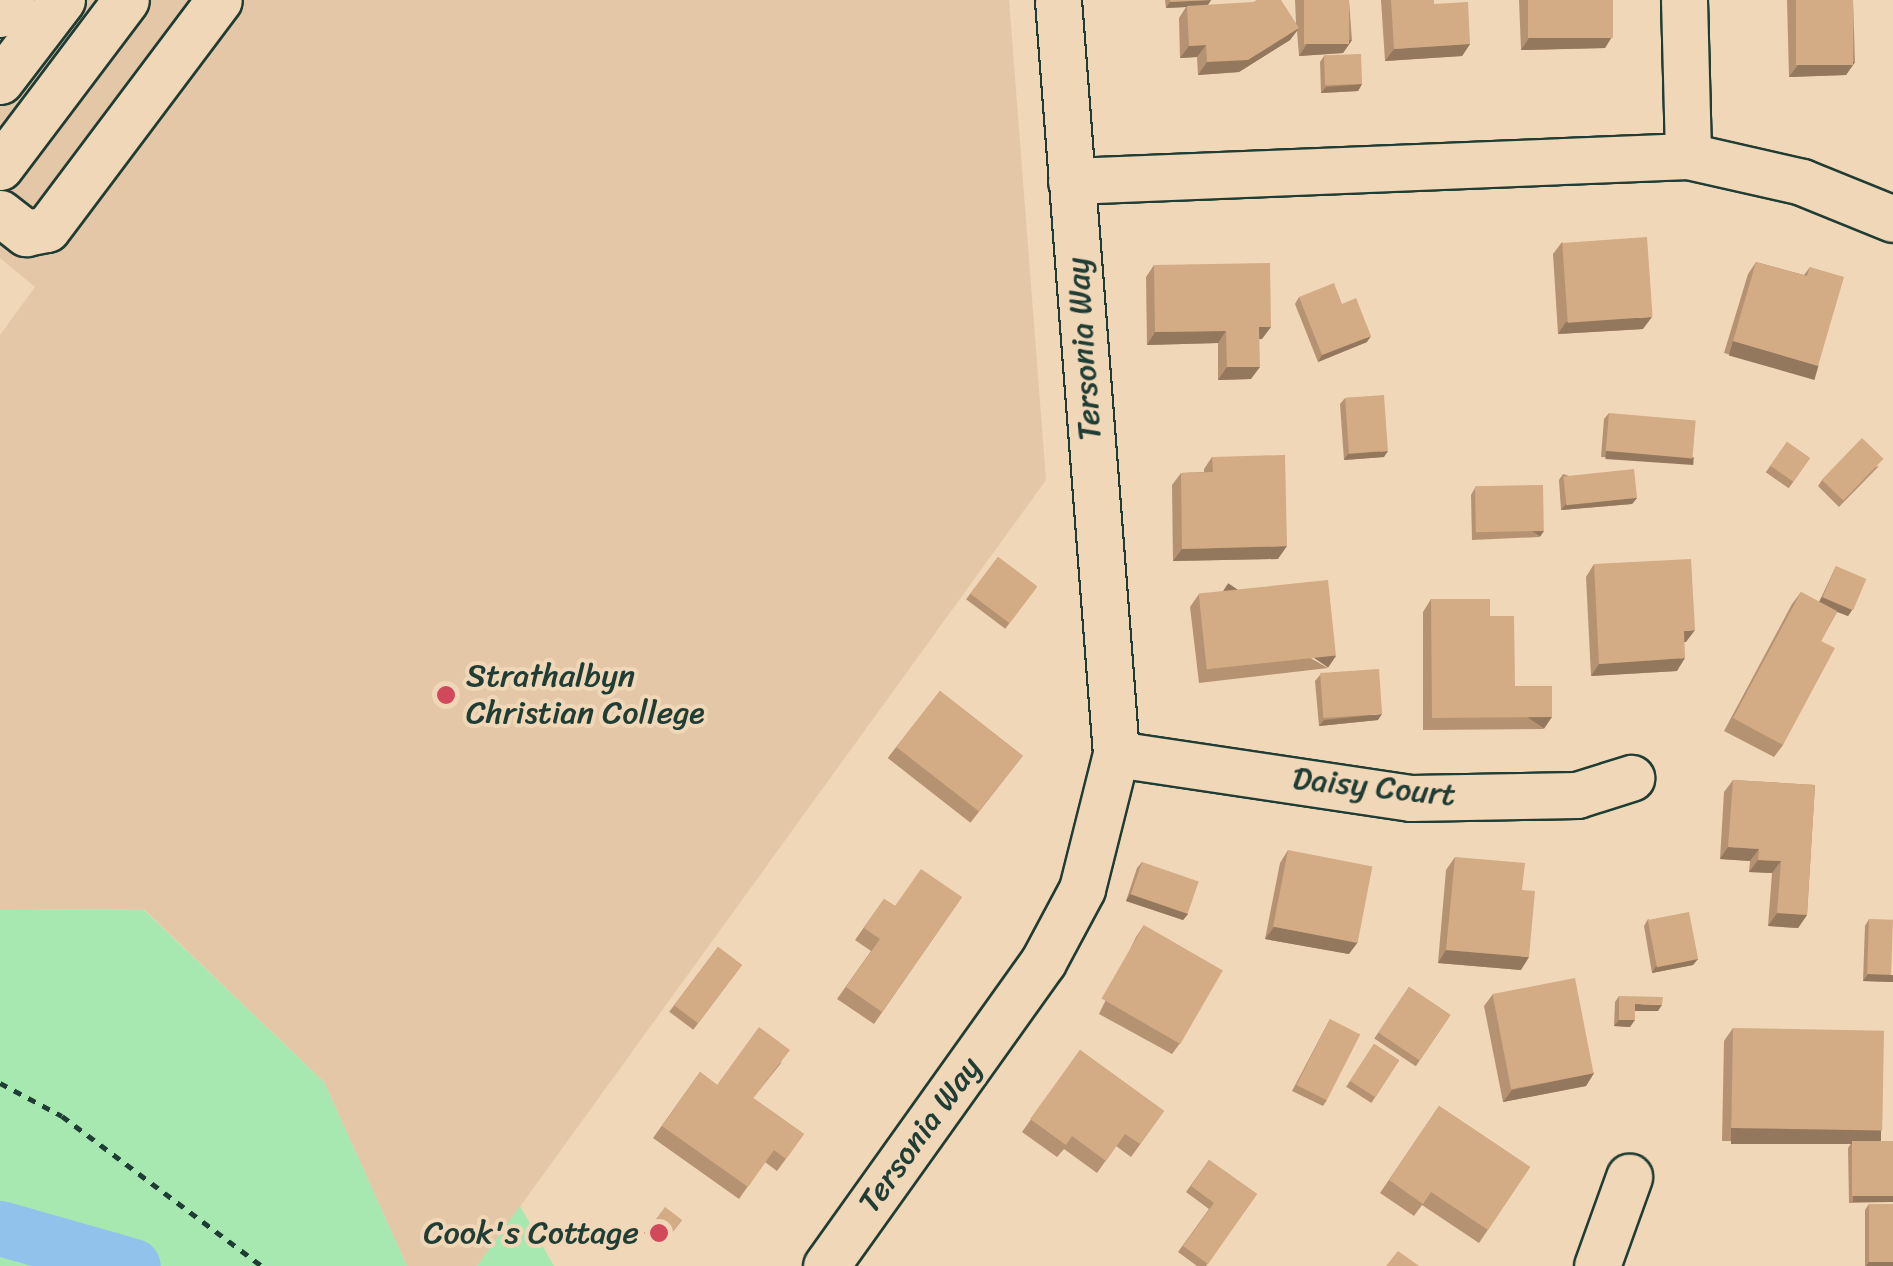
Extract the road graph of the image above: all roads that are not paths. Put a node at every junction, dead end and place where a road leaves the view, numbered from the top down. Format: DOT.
graph roads {
  1 [pos="10,0"];
  2 [pos="62,0"];
  3 [pos="126,0"];
  4 [pos="219,0"];
  5 [pos="1058,0"];
  6 [pos="1684,0"];
  7 [pos="0,14"];
  8 [pos="0,81"];
  9 [pos="1688,156"];
  10 [pos="0,167"];
  11 [pos="1071,181"];
  12 [pos="0,213"];
  13 [pos="1893,219"];
  14 [pos="1116,754"];
  15 [pos="1631,778"];
  16 [pos="1629,1178"];
  17 [pos="826,1266"];
  18 [pos="1596,1266"];
  1 -- 7 [label="street"];
  2 -- 8 [label="street"];
  3 -- 10 [label="street"];
  4 -- 12 [label="street"];
  5 -- 11 [label="street, Tersonia Way"];
  6 -- 9 [label="street"];
  9 -- 11 [label="street"];
  9 -- 13 [label="street"];
  11 -- 14 [label="street, Tersonia Way"];
  14 -- 15 [label="street, Daisy Court"];
  14 -- 17 [label="street, Tersonia Way"];
  16 -- 18 [label="street"];
}
